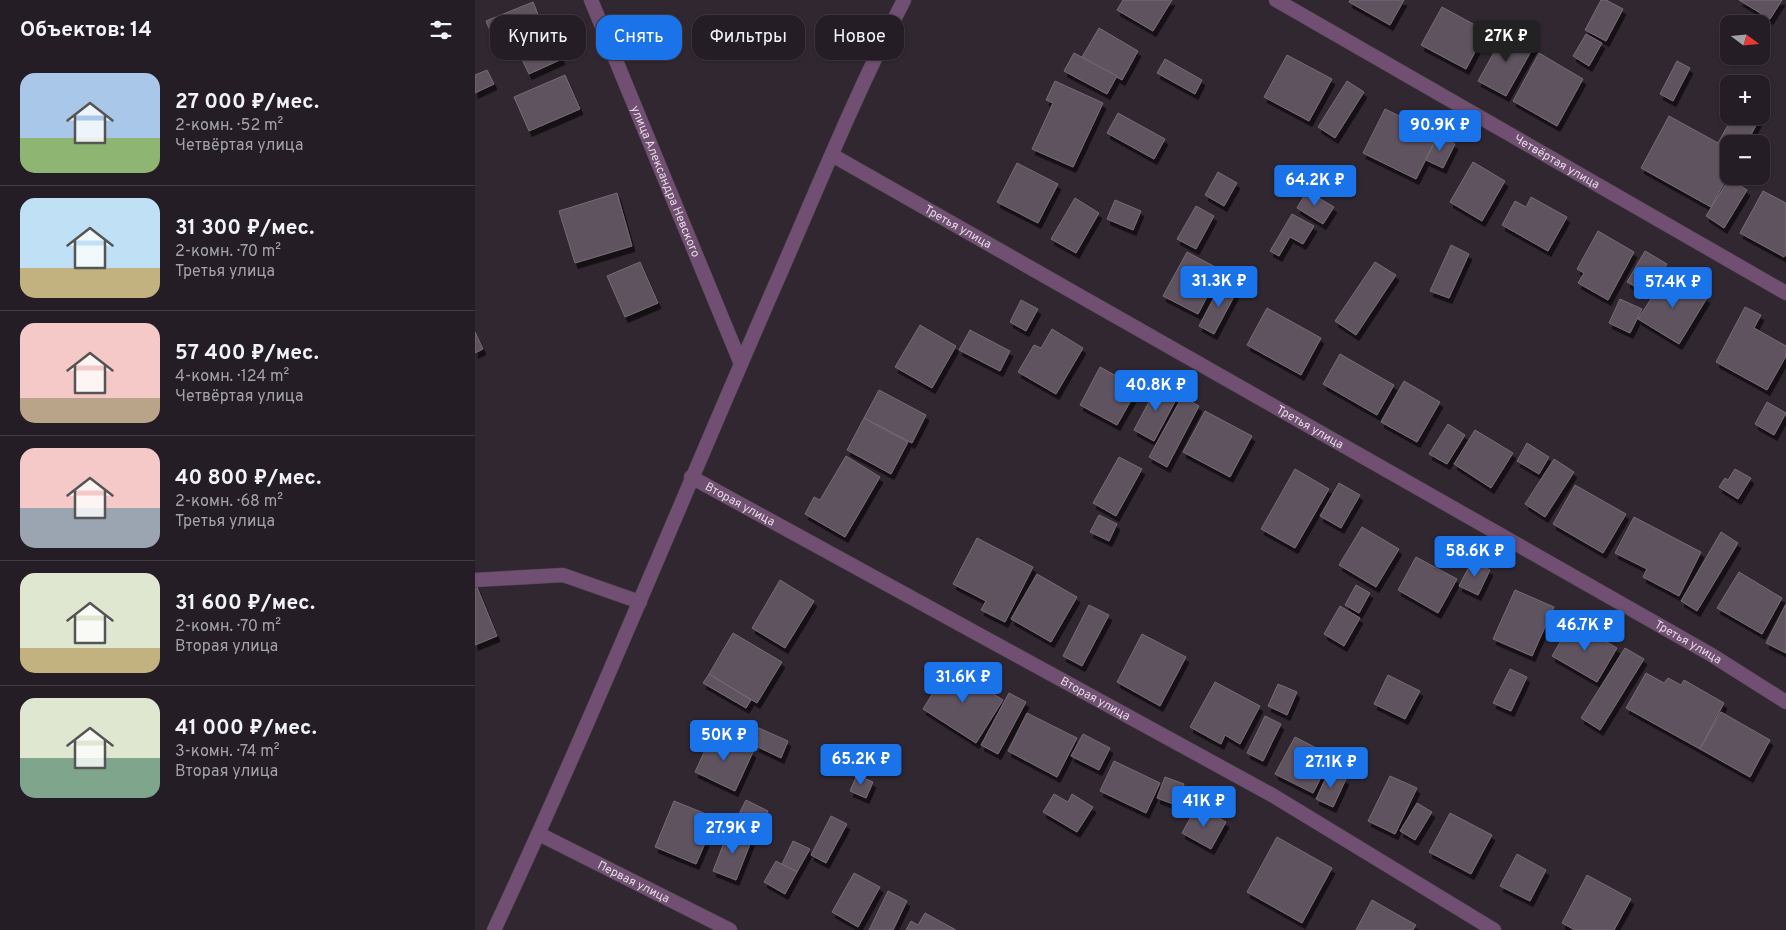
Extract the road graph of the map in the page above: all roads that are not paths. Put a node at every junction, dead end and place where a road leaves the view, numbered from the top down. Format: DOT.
graph roads {
  1 [pos="591,0"];
  2 [pos="904,0"];
  3 [pos="1276,0"];
  4 [pos="832,155"];
  5 [pos="1786,293"];
  6 [pos="741,364"];
  7 [pos="691,477"];
  8 [pos="475,580"];
  9 [pos="640,602"];
  10 [pos="1786,702"];
  11 [pos="539,834"];
  12 [pos="494,930"];
  13 [pos="729,930"];
  14 [pos="1494,930"];
  1 -- 6 [label="street, улица Александра Невского"];
  2 -- 4 [label="street"];
  3 -- 5 [label="street, Четвёртая улица"];
  4 -- 6 [label="street"];
  4 -- 10 [label="street, Третья улица"];
  6 -- 7 [label="street"];
  7 -- 9 [label="street"];
  7 -- 14 [label="street, Вторая улица"];
  8 -- 9 [label="street"];
  9 -- 11 [label="street"];
  11 -- 12 [label="street"];
  11 -- 13 [label="street, Первая улица"];
}
